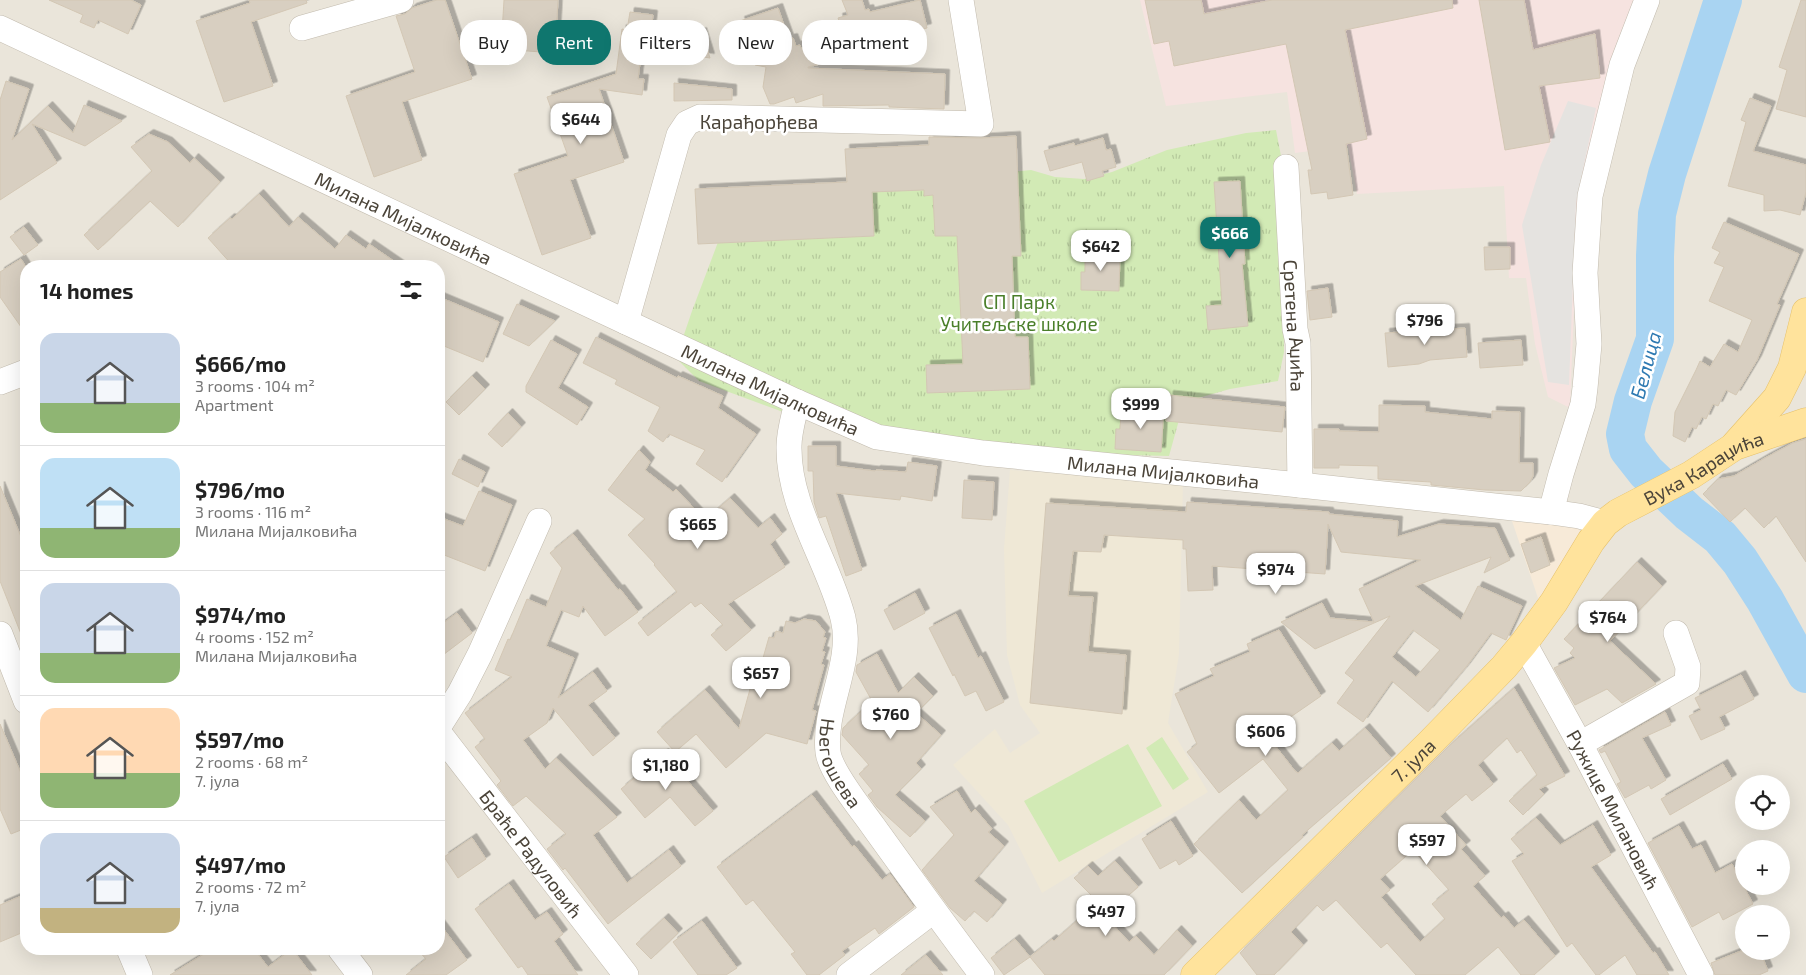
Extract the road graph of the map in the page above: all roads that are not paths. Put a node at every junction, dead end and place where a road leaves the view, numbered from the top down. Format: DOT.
graph roads {
  1 [pos="401,0"];
  2 [pos="961,0"];
  3 [pos="1647,0"];
  4 [pos="0,28"];
  5 [pos="302,28"];
  6 [pos="1286,167"];
  7 [pos="626,322"];
  8 [pos="1805,326"];
  9 [pos="20,374"];
  10 [pos="0,382"];
  11 [pos="797,402"];
  12 [pos="1806,422"];
  13 [pos="1734,446"];
  14 [pos="1300,485"];
  15 [pos="1551,512"];
  16 [pos="1612,518"];
  17 [pos="539,521"];
  18 [pos="1676,632"];
  19 [pos="0,634"];
  20 [pos="1524,643"];
  21 [pos="20,686"];
  22 [pos="445,717"];
  23 [pos="445,741"];
  24 [pos="1580,744"];
  25 [pos="933,911"];
  26 [pos="345,955"];
  27 [pos="360,975"];
  28 [pos="626,975"];
  29 [pos="849,975"];
  30 [pos="982,975"];
  31 [pos="1195,975"];
  32 [pos="1701,975"];
  1 -- 5 [label="street"];
  2 -- 7 [label="street, Карађорђева"];
  3 -- 15 [label="street"];
  4 -- 7 [label="street, Милана Мијалковића"];
  6 -- 14 [label="street, Сретена Аџића"];
  7 -- 11 [label="street, Милана Мијалковића"];
  8 -- 13 [label="main road"];
  9 -- 10 [label="street"];
  11 -- 14 [label="street, Милана Мијалковића"];
  11 -- 25 [label="street, Његошева"];
  12 -- 13 [label="main road, Вука Караџића"];
  13 -- 16 [label="main road, Вука Караџића"];
  14 -- 15 [label="street, Милана Мијалковића"];
  15 -- 16 [label="street, Милана Мијалковића"];
  16 -- 20 [label="main road, 7. јула"];
  17 -- 22 [label="street"];
  18 -- 24 [label="street"];
  19 -- 21 [label="street"];
  20 -- 24 [label="street, Ружице Милановић"];
  20 -- 31 [label="main road, 7. јула"];
  23 -- 28 [label="street, Браће Радуловић"];
  24 -- 32 [label="street, Ружице Милановић"];
  25 -- 29 [label="street"];
  25 -- 30 [label="street, Његошева"];
  26 -- 27 [label="street"];
}
